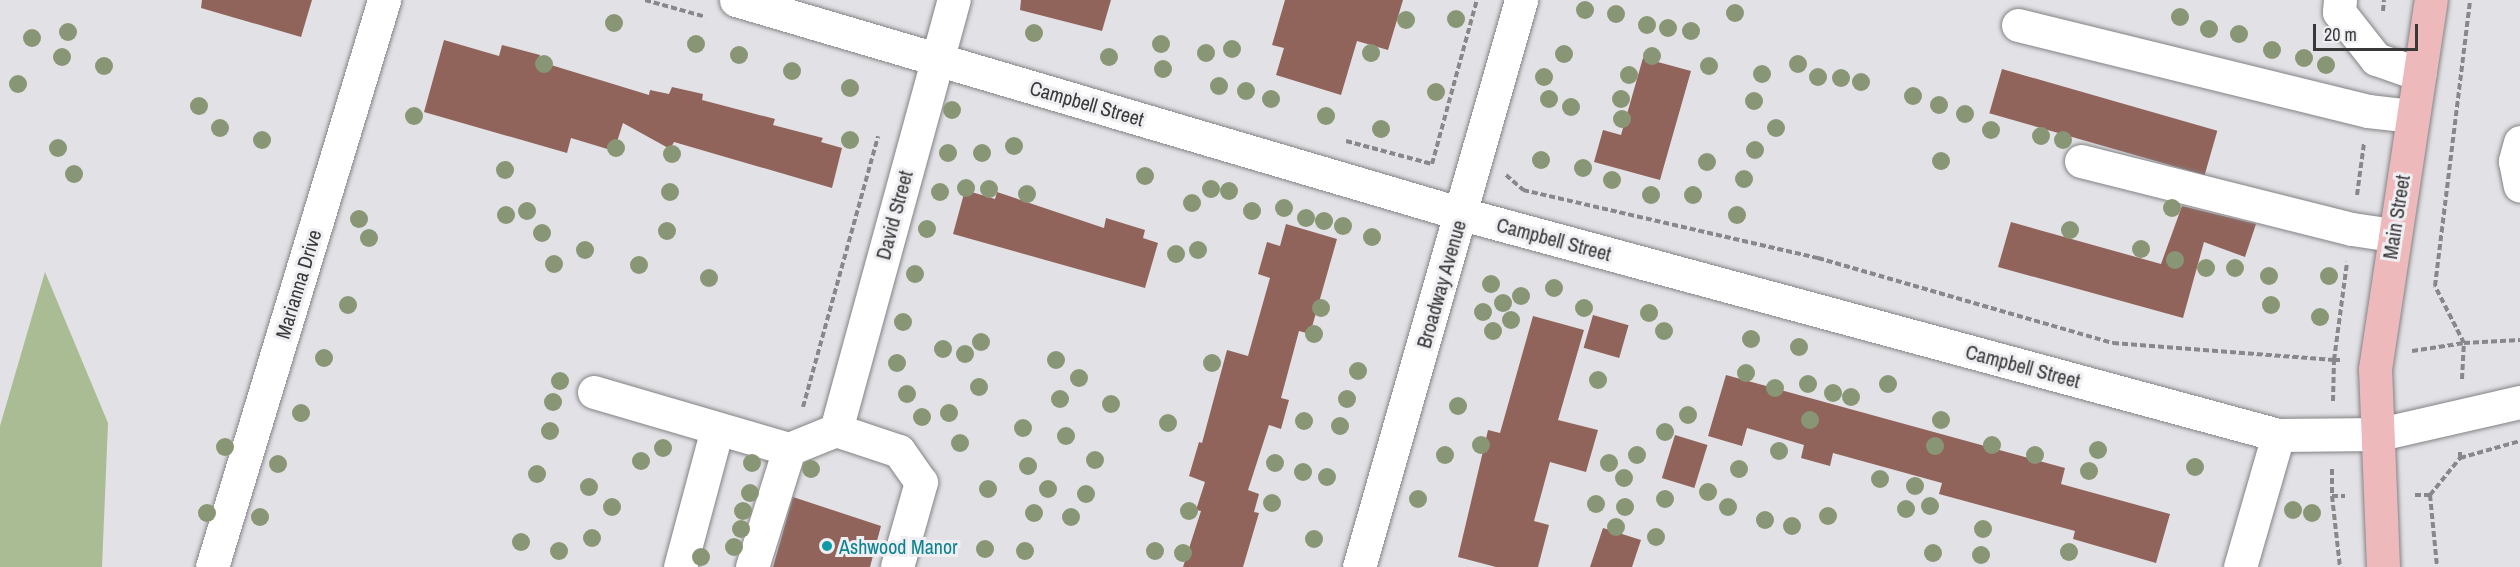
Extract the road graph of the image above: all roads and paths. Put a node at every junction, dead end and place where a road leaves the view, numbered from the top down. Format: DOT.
graph roads {
  1 [pos="384,0"];
  2 [pos="736,0"];
  3 [pos="954,0"];
  4 [pos="1477,0"];
  5 [pos="1521,0"];
  6 [pos="2340,0"];
  7 [pos="2431,0"];
  8 [pos="2470,0"];
  9 [pos="2018,26"];
  10 [pos="936,58"];
  11 [pos="2419,74"];
  12 [pos="2412,116"];
  13 [pos="1341,139"];
  14 [pos="2520,142"];
  15 [pos="2081,161"];
  16 [pos="1501,172"];
  17 [pos="2520,186"];
  18 [pos="1462,214"];
  19 [pos="2392,235"];
  20 [pos="2435,286"];
  21 [pos="2520,340"];
  22 [pos="2464,343"];
  23 [pos="2215,351"];
  24 [pos="594,392"];
  25 [pos="2520,402"];
  26 [pos="717,429"];
  27 [pos="836,430"];
  28 [pos="2380,434"];
  29 [pos="2278,435"];
  30 [pos="2520,441"];
  31 [pos="789,449"];
  32 [pos="2460,458"];
  33 [pos="2430,495"];
  34 [pos="2332,496"];
  35 [pos="212,567"];
  36 [pos="680,567"];
  37 [pos="752,567"];
  38 [pos="897,567"];
  39 [pos="1359,567"];
  40 [pos="2240,567"];
  41 [pos="2340,567"];
  42 [pos="2383,567"];
  43 [pos="2437,567"];
  1 -- 35 [label="street, Marianna Drive"];
  2 -- 10 [label="street, Campbell Street"];
  3 -- 10 [label="street, David Street"];
  4 -- 13 [label="path"];
  5 -- 18 [label="street, Broadway Avenue"];
  6 -- 11 [label="street"];
  7 -- 11 [label="main road, Main Street"];
  8 -- 20 [label="path"];
  9 -- 12 [label="street"];
  10 -- 18 [label="street, Campbell Street"];
  10 -- 27 [label="street, David Street"];
  11 -- 12 [label="main road, Main Street"];
  12 -- 19 [label="main road, Main Street"];
  14 -- 17 [label="street"];
  15 -- 19 [label="street"];
  16 -- 23 [label="path"];
  18 -- 29 [label="street, Campbell Street"];
  18 -- 39 [label="street, Broadway Avenue"];
  19 -- 28 [label="main road, Main Street"];
  21 -- 22 [label="path"];
  24 -- 26 [label="street"];
  25 -- 28 [label="street, Campbell Street"];
  26 -- 31 [label="street"];
  26 -- 36 [label="street"];
  27 -- 31 [label="street"];
  27 -- 38 [label="street"];
  28 -- 29 [label="street, Campbell Street"];
  28 -- 42 [label="main road, Main Street"];
  29 -- 40 [label="street"];
  30 -- 32 [label="path"];
  31 -- 37 [label="street"];
  33 -- 43 [label="path"];
  34 -- 41 [label="path"];
}
